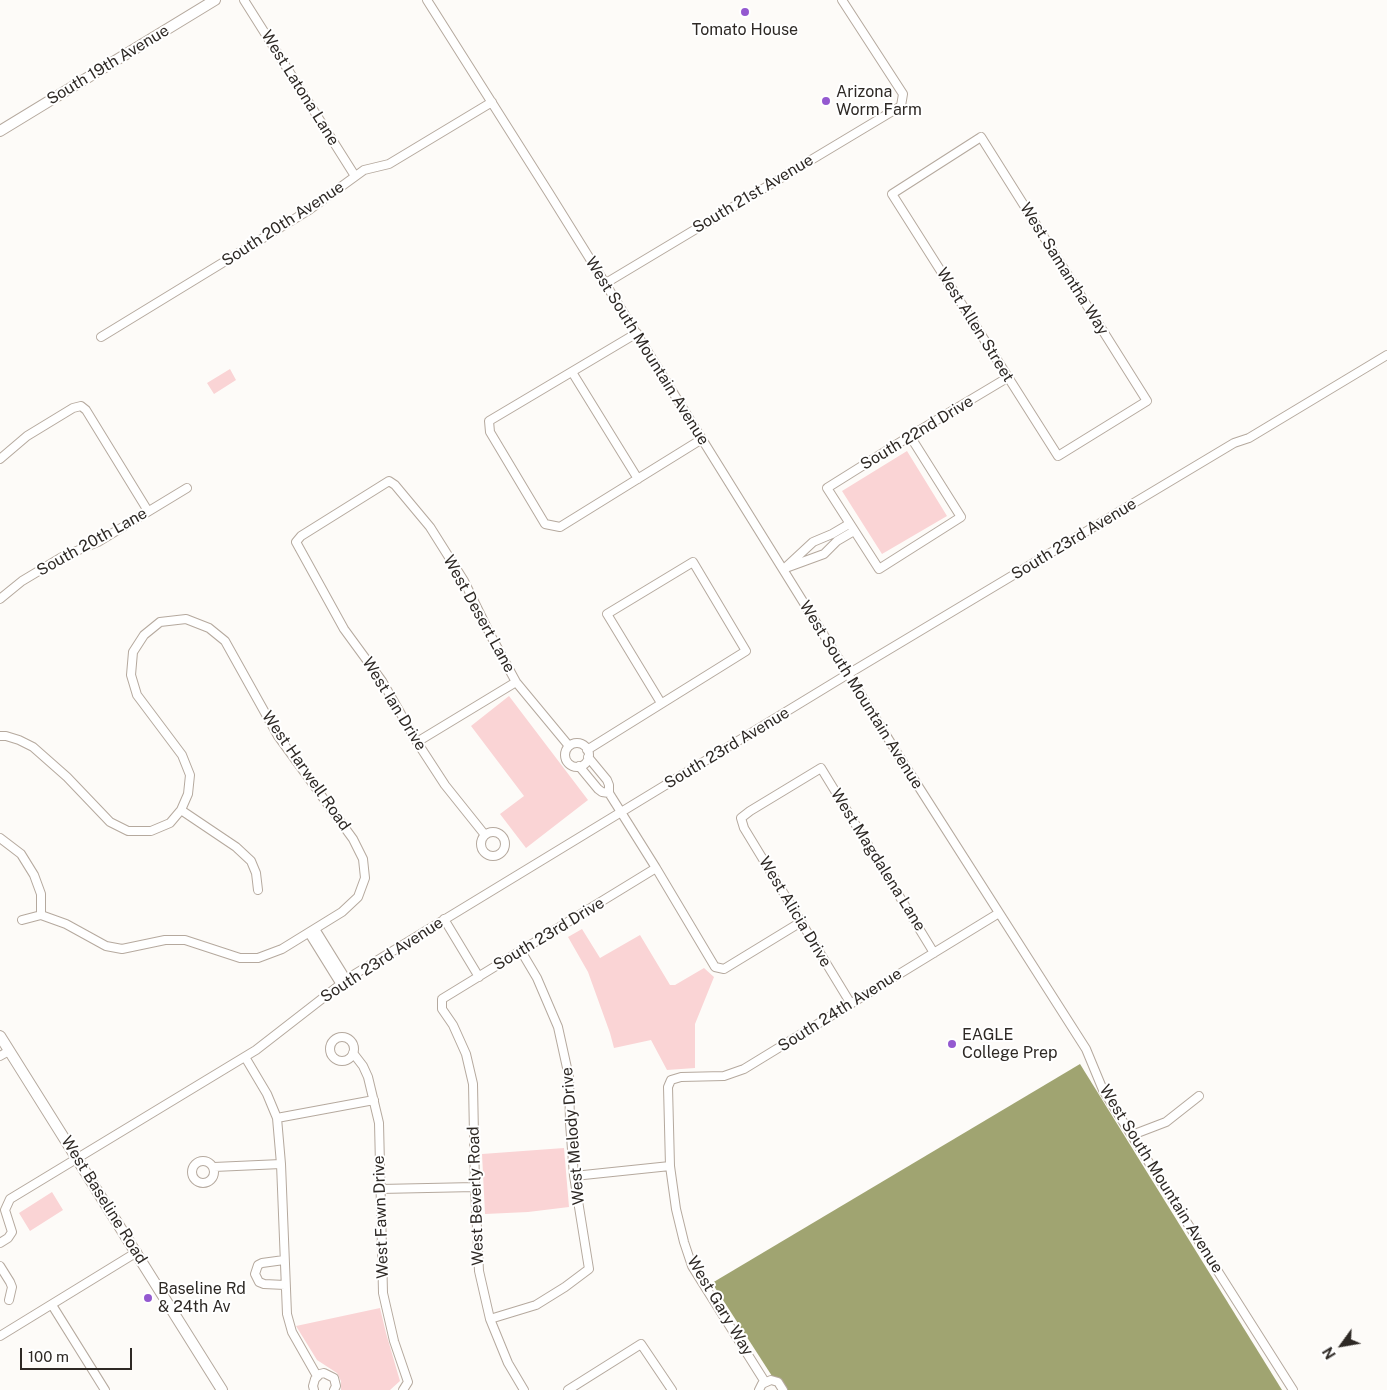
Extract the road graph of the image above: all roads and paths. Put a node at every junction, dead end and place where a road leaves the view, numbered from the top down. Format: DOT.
graph roads {
  1 [pos="215,0"];
  2 [pos="244,0"];
  3 [pos="427,0"];
  4 [pos="842,0"];
  5 [pos="492,102"];
  6 [pos="0,131"];
  7 [pos="355,176"];
  8 [pos="892,194"];
  9 [pos="606,284"];
  10 [pos="637,333"];
  11 [pos="101,337"];
  12 [pos="1387,355"];
  13 [pos="572,372"];
  14 [pos="1007,378"];
  15 [pos="910,436"];
  16 [pos="702,439"];
  17 [pos="1058,456"];
  18 [pos="0,459"];
  19 [pos="638,479"];
  20 [pos="187,488"];
  21 [pos="148,512"];
  22 [pos="849,524"];
  23 [pos="854,531"];
  24 [pos="296,542"];
  25 [pos="783,570"];
  26 [pos="0,599"];
  27 [pos="848,674"];
  28 [pos="516,682"];
  29 [pos="661,703"];
  30 [pos="3,736"];
  31 [pos="417,742"];
  32 [pos="569,746"];
  33 [pos="588,753"];
  34 [pos="579,766"];
  35 [pos="821,768"];
  36 [pos="601,773"];
  37 [pos="590,780"];
  38 [pos="609,793"];
  39 [pos="181,810"];
  40 [pos="621,812"];
  41 [pos="485,835"];
  42 [pos="0,838"];
  43 [pos="656,868"];
  44 [pos="258,890"];
  45 [pos="999,912"];
  46 [pos="41,915"];
  47 [pos="444,919"];
  48 [pos="22,920"];
  49 [pos="801,922"];
  50 [pos="312,931"];
  51 [pos="521,951"];
  52 [pos="934,953"];
  53 [pos="479,976"];
  54 [pos="343,981"];
  55 [pos="442,999"];
  56 [pos="850,1004"];
  57 [pos="0,1036"];
  58 [pos="5,1053"];
  59 [pos="353,1054"];
  60 [pos="244,1057"];
  61 [pos="671,1080"];
  62 [pos="1198,1096"];
  63 [pos="374,1100"];
  64 [pos="277,1118"];
  65 [pos="1132,1135"];
  66 [pos="77,1158"];
  67 [pos="281,1164"];
  68 [pos="670,1166"];
  69 [pos="214,1167"];
  70 [pos="574,1176"];
  71 [pos="474,1187"];
  72 [pos="380,1189"];
  73 [pos="0,1243"];
  74 [pos="137,1252"];
  75 [pos="284,1260"];
  76 [pos="0,1266"];
  77 [pos="285,1286"];
  78 [pos="10,1300"];
  79 [pos="52,1304"];
  80 [pos="490,1319"];
  81 [pos="0,1336"];
  82 [pos="317,1376"];
  83 [pos="765,1382"];
  84 [pos="311,1389"];
  85 [pos="572,1389"];
  86 [pos="105,1390"];
  87 [pos="222,1390"];
  88 [pos="334,1390"];
  89 [pos="403,1390"];
  90 [pos="524,1390"];
  91 [pos="672,1390"];
  92 [pos="759,1390"];
  93 [pos="783,1390"];
  94 [pos="1293,1390"];
  1 -- 6 [label="main road, South 19th Avenue"];
  2 -- 7 [label="street, West Latona Lane"];
  3 -- 5 [label="street, West South Mountain Avenue"];
  4 -- 9 [label="street, South 21st Avenue"];
  5 -- 7 [label="street, South 20th Avenue"];
  5 -- 9 [label="street, West South Mountain Avenue"];
  7 -- 11 [label="street, South 20th Avenue"];
  8 -- 14 [label="street, West Allen Street"];
  8 -- 17 [label="street, West Samantha Way"];
  9 -- 10 [label="street, West South Mountain Avenue"];
  10 -- 13 [label="street"];
  10 -- 16 [label="street, West South Mountain Avenue"];
  12 -- 27 [label="street, South 23rd Avenue"];
  13 -- 19 [label="street"];
  13 -- 19 [label="street"];
  14 -- 15 [label="street, South 22nd Drive"];
  14 -- 17 [label="street, West Allen Street"];
  15 -- 22 [label="street, South 22nd Drive"];
  15 -- 23 [label="street"];
  16 -- 19 [label="street"];
  16 -- 25 [label="street, West South Mountain Avenue"];
  18 -- 21 [label="street"];
  20 -- 21 [label="street, South 20th Lane"];
  21 -- 26 [label="street, South 20th Lane"];
  22 -- 23 [label="street"];
  22 -- 25 [label="street"];
  23 -- 25 [label="street"];
  24 -- 28 [label="street, West Desert Lane"];
  24 -- 31 [label="street, West Ian Drive"];
  25 -- 27 [label="street, West South Mountain Avenue"];
  27 -- 40 [label="street, South 23rd Avenue"];
  27 -- 45 [label="street, West South Mountain Avenue"];
  28 -- 31 [label="street"];
  28 -- 32 [label="street, West Desert Lane"];
  29 -- 29 [label="street"];
  29 -- 33 [label="street"];
  30 -- 39 [label="street"];
  31 -- 41 [label="street, West Ian Drive"];
  32 -- 33 [label="street"];
  32 -- 34 [label="street"];
  33 -- 34 [label="street"];
  33 -- 36 [label="street"];
  34 -- 37 [label="street"];
  35 -- 49 [label="street, West Alicia Drive"];
  35 -- 52 [label="street, West Magdalena Lane"];
  36 -- 37 [label="street"];
  36 -- 38 [label="street"];
  37 -- 38 [label="street"];
  38 -- 40 [label="street"];
  39 -- 44 [label="street"];
  39 -- 50 [label="street, West Harwell Road"];
  40 -- 43 [label="street"];
  40 -- 47 [label="street, South 23rd Avenue"];
  42 -- 46 [label="street"];
  43 -- 49 [label="street"];
  43 -- 51 [label="street, South 23rd Drive"];
  45 -- 52 [label="street, South 24th Avenue"];
  45 -- 65 [label="street, West South Mountain Avenue"];
  46 -- 48 [label="street"];
  46 -- 50 [label="street"];
  47 -- 53 [label="street"];
  47 -- 54 [label="street, South 23rd Avenue"];
  49 -- 56 [label="street, West Alicia Drive"];
  50 -- 54 [label="street"];
  51 -- 53 [label="street, South 23rd Drive"];
  51 -- 70 [label="street, West Melody Drive"];
  52 -- 56 [label="street, South 24th Avenue"];
  53 -- 55 [label="street, South 23rd Drive"];
  54 -- 60 [label="street, South 23rd Avenue"];
  55 -- 71 [label="street, West Beverly Road"];
  56 -- 61 [label="street, South 24th Avenue"];
  57 -- 58 [label="main road, West Baseline Road"];
  58 -- 66 [label="main road, West Baseline Road"];
  59 -- 63 [label="street, West Fawn Drive"];
  60 -- 64 [label="street"];
  60 -- 66 [label="street, South 23rd Avenue"];
  61 -- 68 [label="street, West Gary Way"];
  62 -- 65 [label="street"];
  63 -- 64 [label="street"];
  63 -- 72 [label="street, West Fawn Drive"];
  64 -- 67 [label="street"];
  65 -- 94 [label="street, West South Mountain Avenue"];
  66 -- 73 [label="street"];
  66 -- 74 [label="main road, West Baseline Road"];
  67 -- 69 [label="street"];
  67 -- 75 [label="street"];
  68 -- 70 [label="street"];
  68 -- 83 [label="street, West Gary Way"];
  70 -- 80 [label="street, West Melody Drive"];
  71 -- 72 [label="street"];
  71 -- 80 [label="street, West Beverly Road"];
  72 -- 89 [label="street, West Fawn Drive"];
  74 -- 79 [label="street"];
  74 -- 87 [label="main road, West Baseline Road"];
  75 -- 77 [label="street"];
  75 -- 77 [label="street"];
  76 -- 78 [label="street"];
  77 -- 82 [label="street"];
  79 -- 81 [label="street"];
  79 -- 86 [label="street"];
  80 -- 90 [label="street, West Beverly Road"];
  82 -- 84 [label="street"];
  82 -- 88 [label="street"];
  83 -- 92 [label="street"];
  83 -- 93 [label="street"];
  85 -- 91 [label="street"];
}
